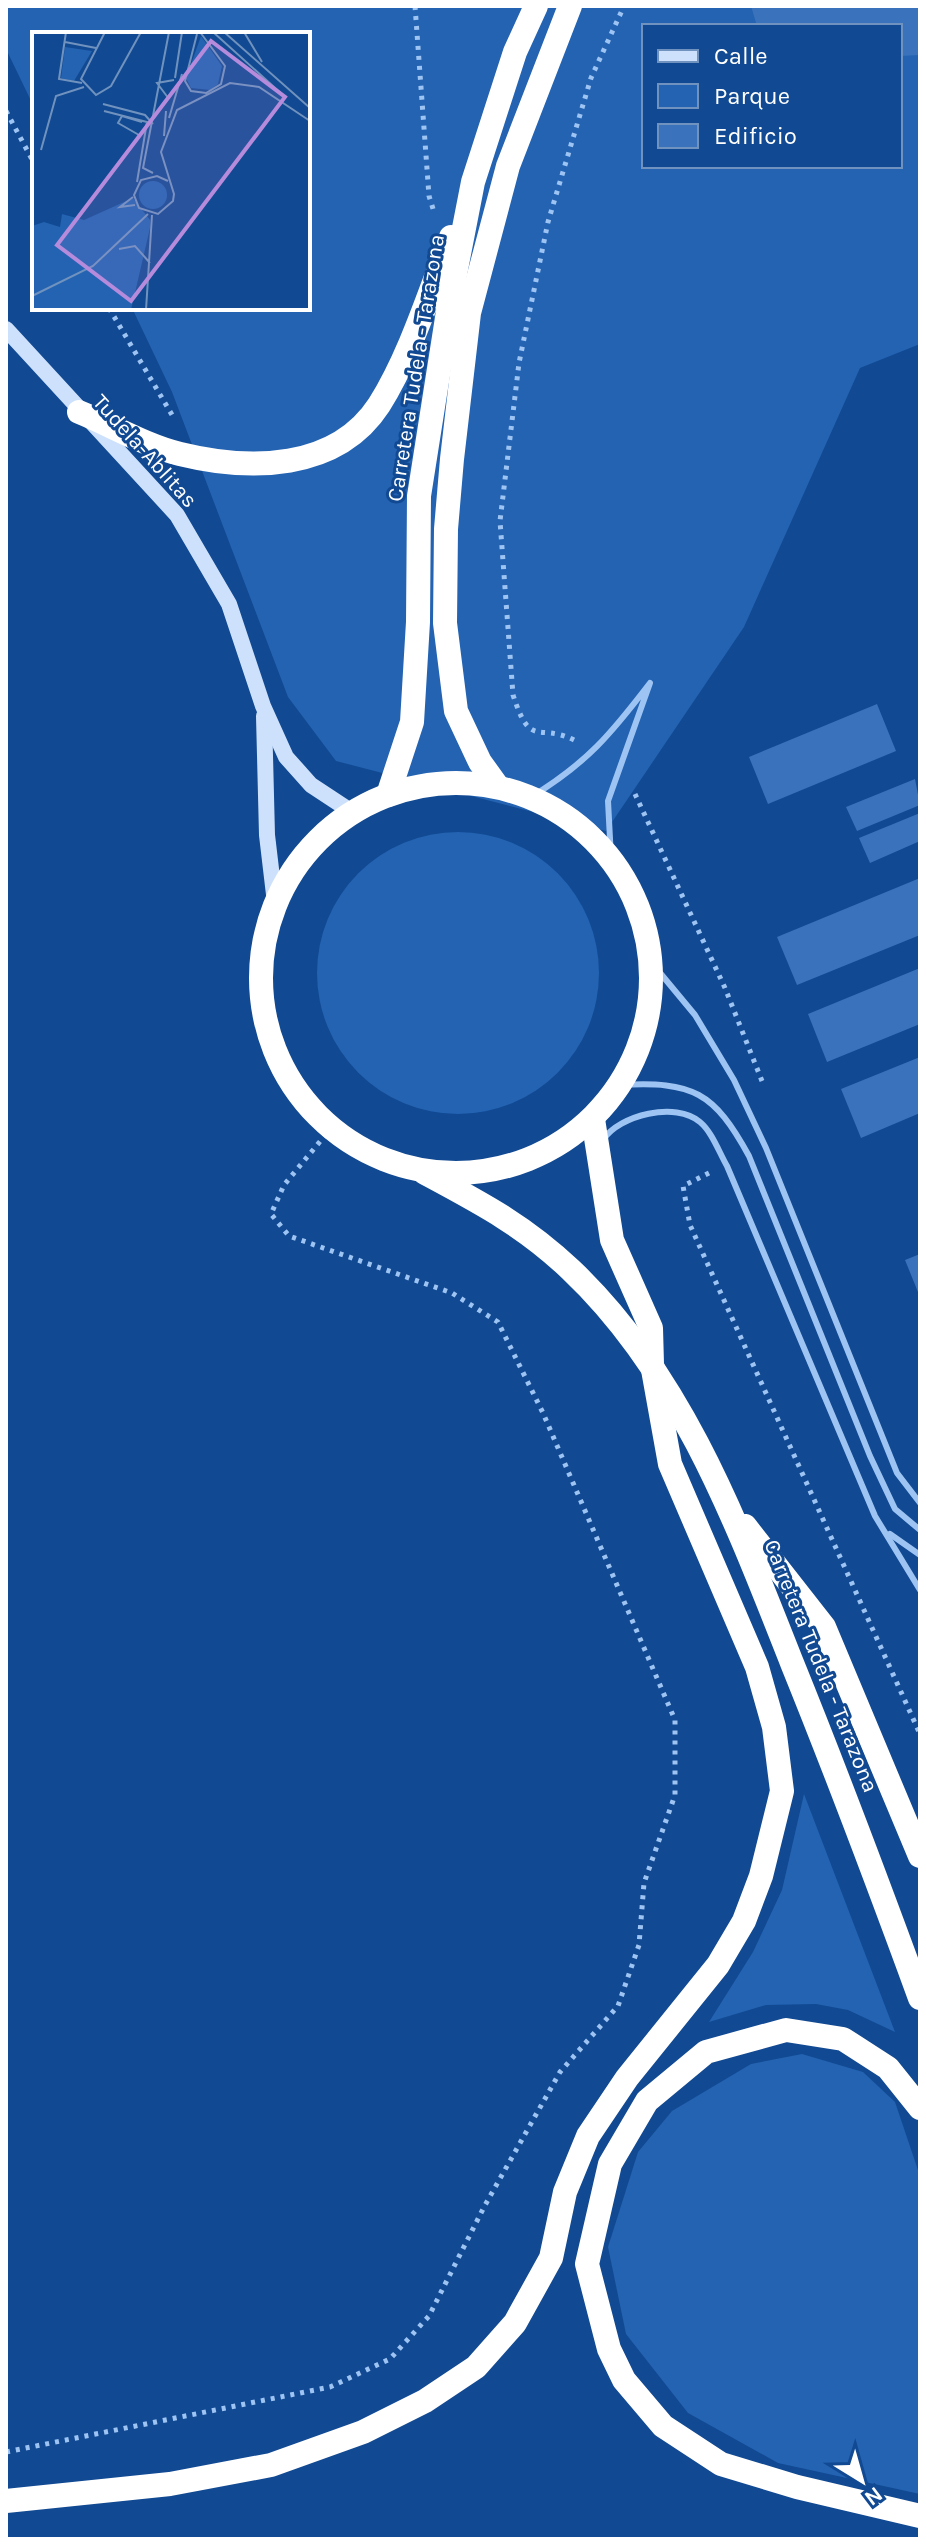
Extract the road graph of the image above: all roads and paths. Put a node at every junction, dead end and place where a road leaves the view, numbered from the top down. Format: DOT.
graph roads {
  1 [pos="415,6"];
  2 [pos="536,6"];
  3 [pos="570,6"];
  4 [pos="624,6"];
  5 [pos="6,111"];
  6 [pos="32,159"];
  7 [pos="473,182"];
  8 [pos="445,251"];
  9 [pos="110,310"];
  10 [pos="6,329"];
  11 [pos="79,412"];
  12 [pos="194,456"];
  13 [pos="263,706"];
  14 [pos="595,751"];
  15 [pos="617,770"];
  16 [pos="498,787"];
  17 [pos="388,795"];
  18 [pos="531,797"];
  19 [pos="352,812"];
  20 [pos="611,858"];
  21 [pos="275,903"];
  22 [pos="651,962"];
  23 [pos="763,1083"];
  24 [pos="620,1085"];
  25 [pos="593,1119"];
  26 [pos="332,1127"];
  27 [pos="597,1150"];
  28 [pos="712,1171"];
  29 [pos="424,1173"];
  30 [pos="652,1364"];
  31 [pos="920,1503"];
  32 [pos="729,1505"];
  33 [pos="875,1516"];
  34 [pos="920,1530"];
  35 [pos="920,1555"];
  36 [pos="920,1590"];
  37 [pos="920,1734"];
  38 [pos="920,1856"];
  39 [pos="920,1998"];
  40 [pos="920,2108"];
  41 [pos="6,2452"];
  42 [pos="6,2501"];
  43 [pos="920,2516"];
  1 -- 8 [label="path"];
  2 -- 7 [label="highway, Carretera Tudela - Tarazona"];
  3 -- 16 [label="highway, Carretera Tudela - Tarazona"];
  4 -- 14 [label="path"];
  5 -- 6 [label="path"];
  7 -- 8 [label="highway"];
  7 -- 17 [label="highway, Carretera Tudela - Tarazona"];
  8 -- 12 [label="highway"];
  9 -- 12 [label="path, Tudela-Ablitas"];
  10 -- 11 [label="street, Tudela-Ablitas"];
  11 -- 12 [label="highway"];
  11 -- 13 [label="street, Tudela-Ablitas"];
  13 -- 19 [label="street, Tudela-Ablitas"];
  13 -- 21 [label="street, Tudela-Ablitas"];
  14 -- 15 [label="lane"];
  14 -- 18 [label="lane"];
  15 -- 20 [label="lane"];
  15 -- 23 [label="path"];
  16 -- 17 [label="highway"];
  16 -- 18 [label="highway"];
  17 -- 19 [label="highway"];
  18 -- 20 [label="highway"];
  19 -- 21 [label="highway"];
  20 -- 22 [label="highway"];
  21 -- 26 [label="highway"];
  22 -- 24 [label="highway"];
  22 -- 31 [label="lane"];
  24 -- 25 [label="highway"];
  24 -- 34 [label="lane"];
  25 -- 27 [label="highway, Carretera Tudela - Tarazona"];
  25 -- 29 [label="highway"];
  26 -- 29 [label="highway"];
  26 -- 41 [label="path"];
  27 -- 30 [label="highway, Carretera Tudela - Tarazona"];
  27 -- 33 [label="lane"];
  28 -- 37 [label="path"];
  29 -- 30 [label="highway, Carretera Tudela - Tarazona"];
  30 -- 32 [label="highway, Carretera Tudela - Tarazona"];
  30 -- 42 [label="highway"];
  32 -- 38 [label="highway"];
  32 -- 39 [label="highway, Carretera Tudela - Tarazona"];
  33 -- 35 [label="lane"];
  33 -- 36 [label="lane"];
  40 -- 43 [label="highway"];
}
